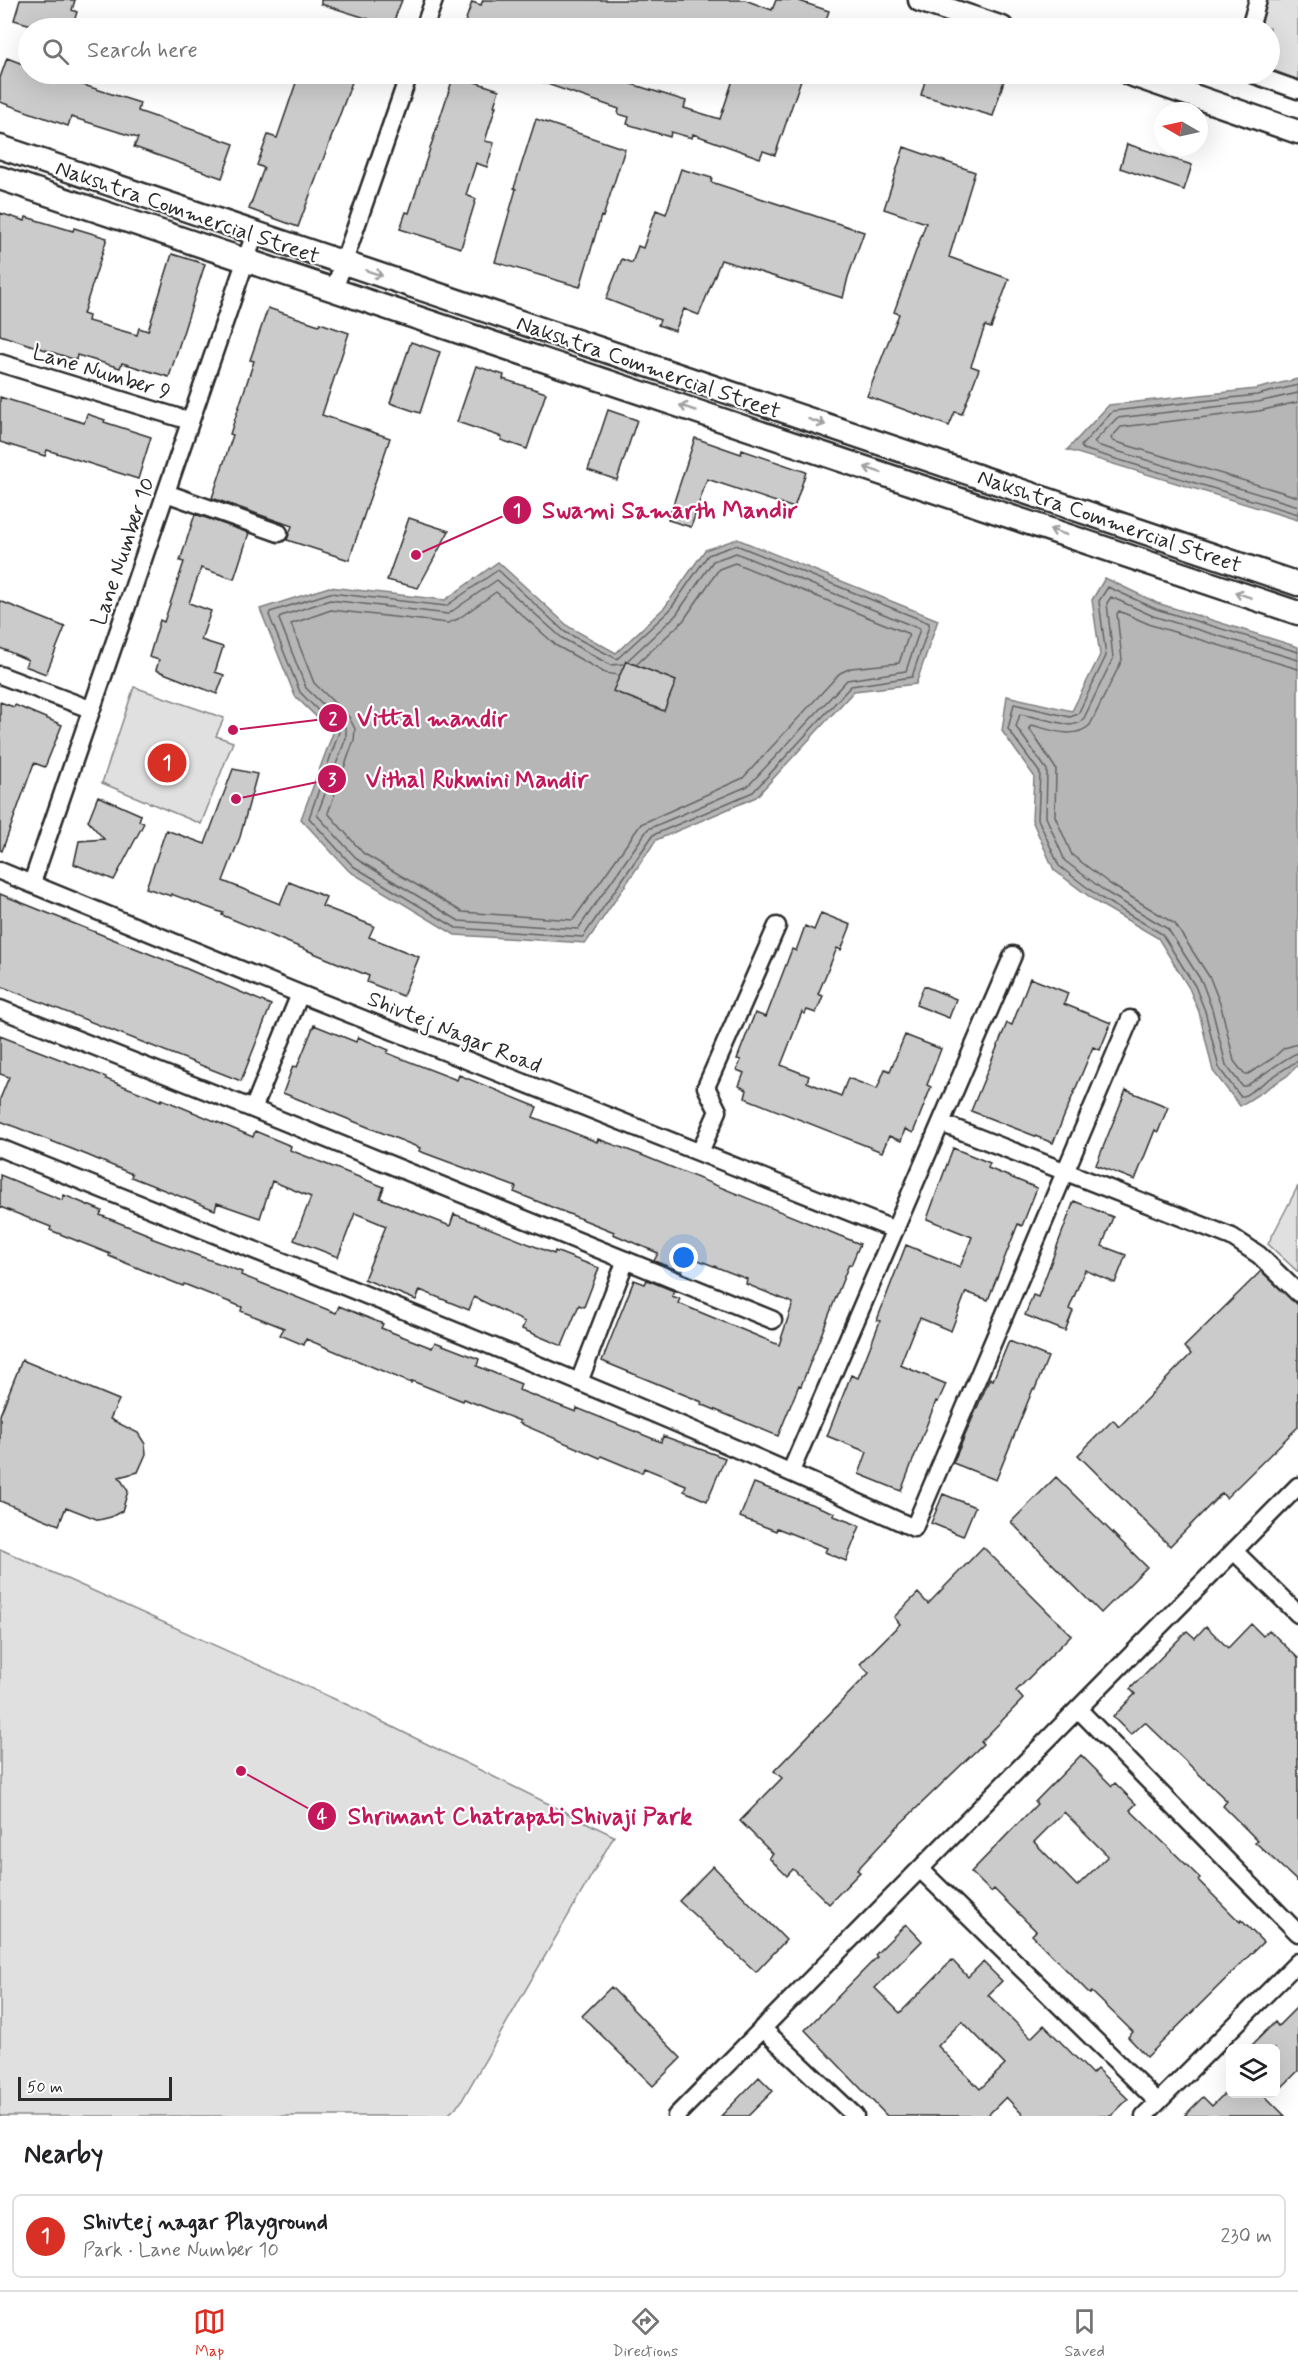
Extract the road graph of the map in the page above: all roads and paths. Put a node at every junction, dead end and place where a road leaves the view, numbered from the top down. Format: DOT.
graph roads {
  1 [pos="434,0"];
  2 [pos="922,0"];
  3 [pos="1258,0"];
  4 [pos="428,18"];
  5 [pos="973,18"];
  6 [pos="1253,18"];
  7 [pos="406,84"];
  8 [pos="1159,84"];
  9 [pos="1280,84"];
  10 [pos="1298,90"];
  11 [pos="1298,132"];
  12 [pos="0,147"];
  13 [pos="0,178"];
  14 [pos="255,233"];
  15 [pos="246,260"];
  16 [pos="344,263"];
  17 [pos="334,290"];
  18 [pos="0,363"];
  19 [pos="190,422"];
  20 [pos="166,493"];
  21 [pos="279,534"];
  22 [pos="1298,584"];
  23 [pos="1298,613"];
  24 [pos="0,675"];
  25 [pos="90,709"];
  26 [pos="0,871"];
  27 [pos="32,884"];
  28 [pos="777,926"];
  29 [pos="1013,955"];
  30 [pos="300,993"];
  31 [pos="0,1009"];
  32 [pos="1130,1019"];
  33 [pos="253,1109"];
  34 [pos="941,1123"];
  35 [pos="0,1148"];
  36 [pos="700,1152"];
  37 [pos="1066,1172"];
  38 [pos="895,1230"];
  39 [pos="626,1260"];
  40 [pos="1298,1293"];
  41 [pos="773,1320"];
  42 [pos="579,1382"];
  43 [pos="790,1471"];
  44 [pos="1298,1486"];
  45 [pos="1234,1551"];
  46 [pos="1298,1614"];
  47 [pos="1078,1709"];
  48 [pos="920,1869"];
  49 [pos="1298,1933"];
  50 [pos="1298,1962"];
  51 [pos="762,2028"];
  52 [pos="1158,2102"];
  53 [pos="676,2116"];
  54 [pos="855,2116"];
  55 [pos="1144,2116"];
  1 -- 4 [label="street"];
  2 -- 5 [label="street"];
  3 -- 6 [label="street"];
  7 -- 16 [label="street"];
  8 -- 11 [label="street"];
  9 -- 10 [label="street"];
  12 -- 14 [label="street, Nakshtra Commercial Street"];
  13 -- 15 [label="street, Nakshtra Commercial Street"];
  14 -- 15 [label="street, Lane Number 10"];
  14 -- 16 [label="street, Nakshtra Commercial Street"];
  15 -- 17 [label="street, Nakshtra Commercial Street"];
  15 -- 19 [label="street, Lane Number 10"];
  16 -- 17 [label="street"];
  16 -- 22 [label="street, Nakshtra Commercial Street, one-way"];
  23 -- 17 [label="street, Nakshtra Commercial Street, one-way"];
  18 -- 19 [label="street, Lane Number 9"];
  19 -- 20 [label="street, Lane Number 10"];
  20 -- 21 [label="street"];
  20 -- 25 [label="street, Lane Number 10"];
  24 -- 25 [label="street"];
  25 -- 27 [label="street, Lane Number 10"];
  26 -- 27 [label="street, Shivtej Nagar Road"];
  27 -- 30 [label="street, Shivtej Nagar Road"];
  28 -- 36 [label="street"];
  29 -- 34 [label="street"];
  30 -- 33 [label="street"];
  30 -- 36 [label="street, Shivtej Nagar Road"];
  31 -- 33 [label="street"];
  32 -- 37 [label="street"];
  33 -- 39 [label="street"];
  34 -- 37 [label="street"];
  34 -- 38 [label="street"];
  35 -- 42 [label="street"];
  36 -- 38 [label="street, Shivtej Nagar Road"];
  37 -- 40 [label="street"];
  37 -- 43 [label="street"];
  38 -- 43 [label="street"];
  39 -- 41 [label="street"];
  39 -- 42 [label="street"];
  42 -- 43 [label="street"];
  44 -- 45 [label="street"];
  45 -- 46 [label="street"];
  45 -- 47 [label="street"];
  47 -- 48 [label="street"];
  47 -- 49 [label="street"];
  48 -- 51 [label="street"];
  48 -- 52 [label="street"];
  50 -- 52 [label="street"];
  51 -- 53 [label="street"];
  51 -- 54 [label="street"];
  52 -- 55 [label="street"];
}
